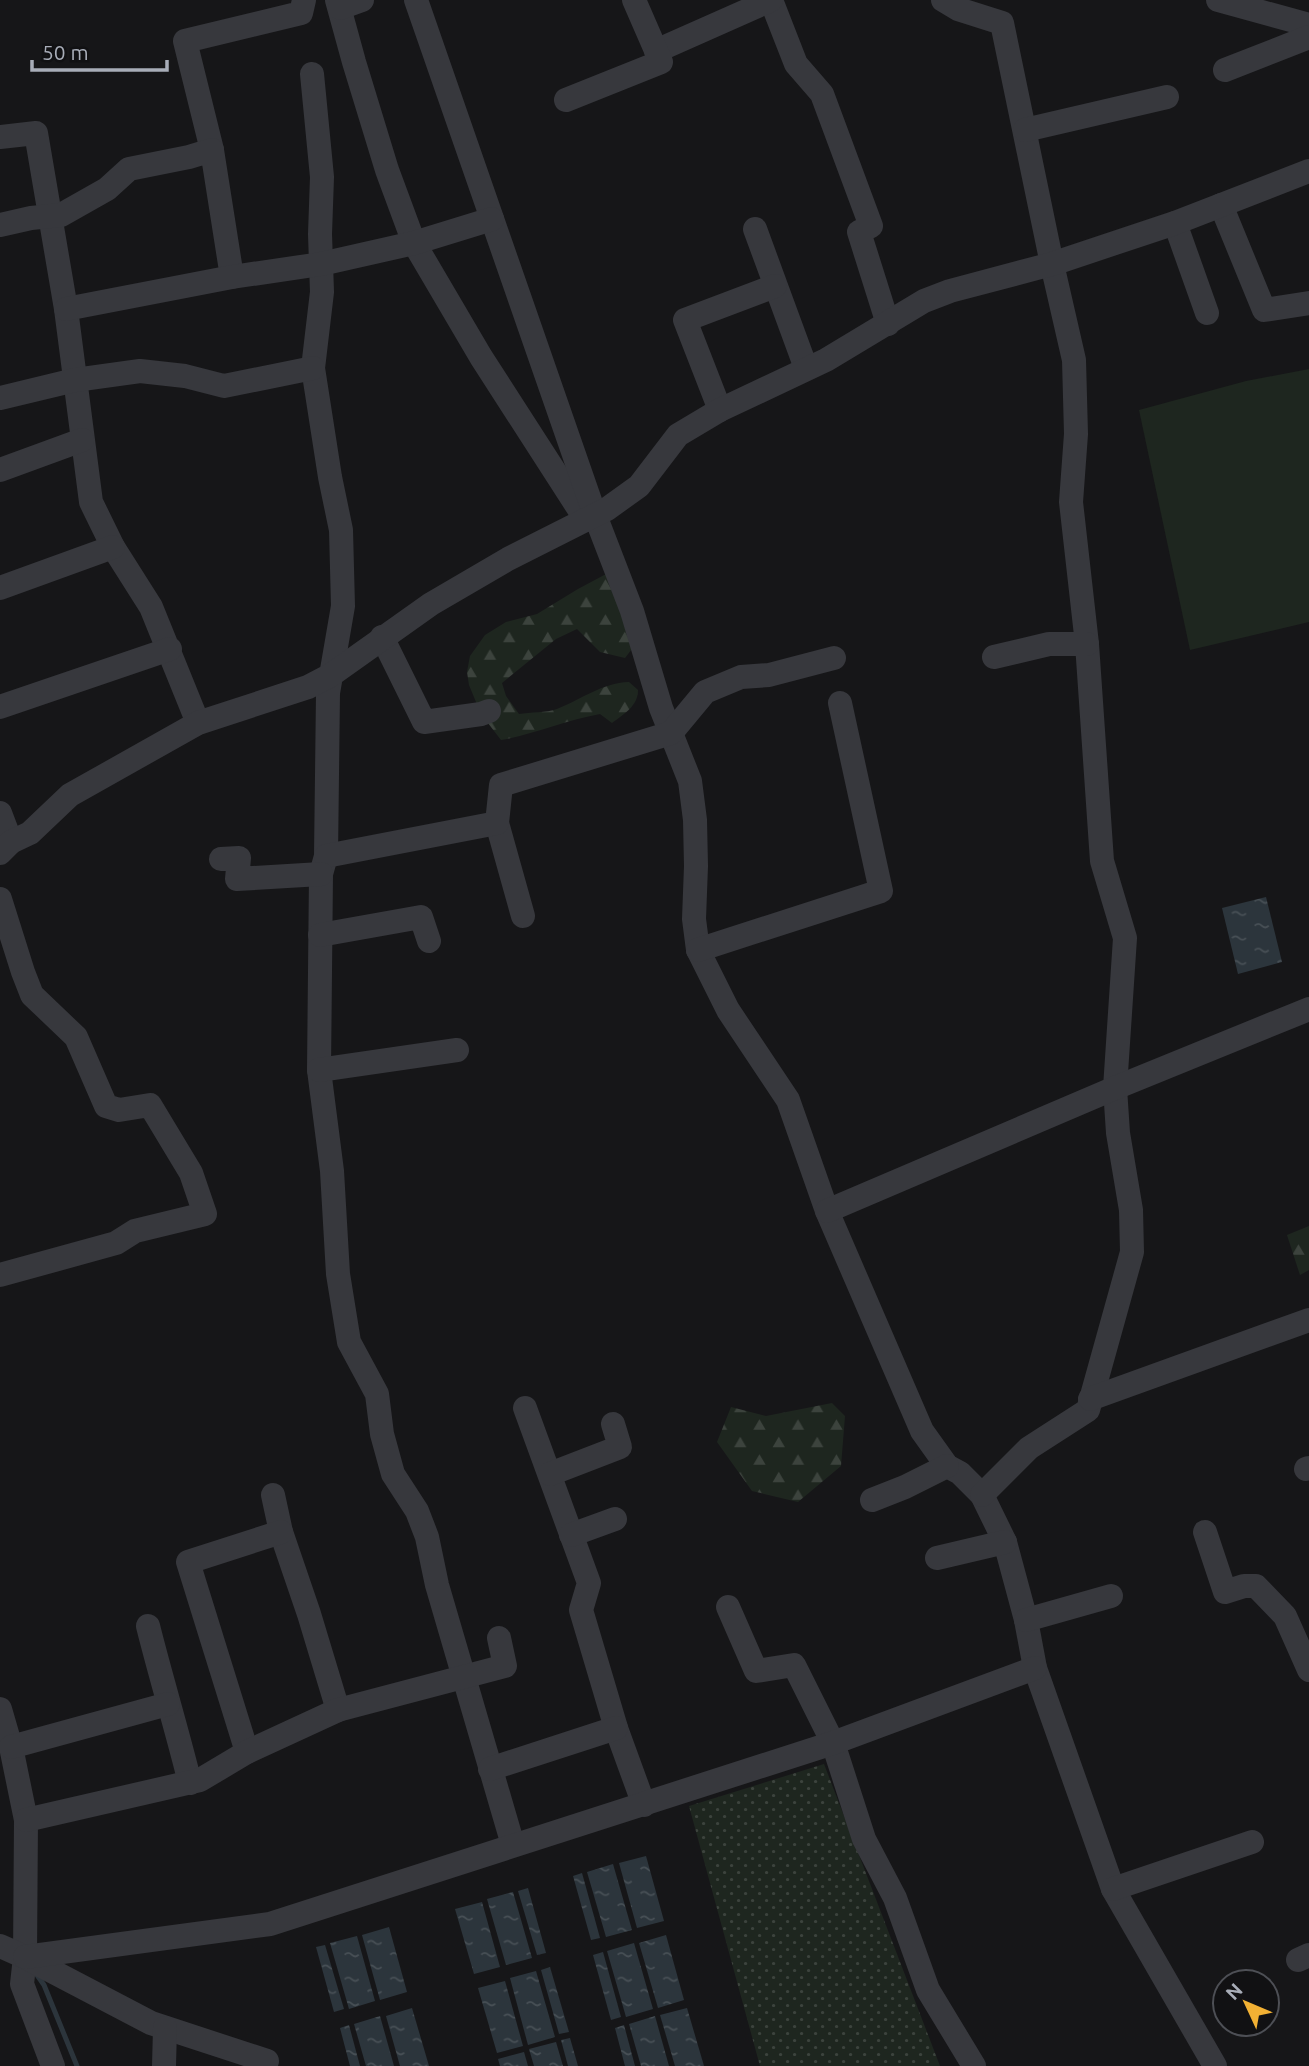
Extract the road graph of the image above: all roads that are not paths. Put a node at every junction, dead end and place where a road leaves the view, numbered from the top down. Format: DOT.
graph roads {
  1 [pos="304,0"];
  2 [pos="416,0"];
  3 [pos="634,0"];
  4 [pos="771,0"];
  5 [pos="943,0"];
  6 [pos="1218,0"];
  7 [pos="346,3"];
  8 [pos="1309,24"];
  9 [pos="1309,37"];
  10 [pos="656,51"];
  11 [pos="1224,70"];
  12 [pos="312,74"];
  13 [pos="1167,97"];
  14 [pos="566,100"];
  15 [pos="1025,130"];
  16 [pos="0,137"];
  17 [pos="212,150"];
  18 [pos="1309,171"];
  19 [pos="1221,205"];
  20 [pos="50,216"];
  21 [pos="492,219"];
  22 [pos="1175,223"];
  23 [pos="0,225"];
  24 [pos="755,229"];
  25 [pos="414,243"];
  26 [pos="321,264"];
  27 [pos="1052,264"];
  28 [pos="232,277"];
  29 [pos="775,286"];
  30 [pos="1309,303"];
  31 [pos="66,309"];
  32 [pos="1207,313"];
  33 [pos="888,324"];
  34 [pos="313,368"];
  35 [pos="806,368"];
  36 [pos="75,380"];
  37 [pos="0,398"];
  38 [pos="720,410"];
  39 [pos="82,440"];
  40 [pos="0,470"];
  41 [pos="591,517"];
  42 [pos="113,547"];
  43 [pos="0,588"];
  44 [pos="383,637"];
  45 [pos="1087,644"];
  46 [pos="170,649"];
  47 [pos="994,657"];
  48 [pos="834,658"];
  49 [pos="331,676"];
  50 [pos="840,704"];
  51 [pos="0,707"];
  52 [pos="489,711"];
  53 [pos="198,723"];
  54 [pos="671,733"];
  55 [pos="0,814"];
  56 [pos="497,823"];
  57 [pos="6,848"];
  58 [pos="221,859"];
  59 [pos="323,865"];
  60 [pos="0,899"];
  61 [pos="523,916"];
  62 [pos="320,935"];
  63 [pos="429,941"];
  64 [pos="698,950"];
  65 [pos="1309,1009"];
  66 [pos="457,1050"];
  67 [pos="319,1070"];
  68 [pos="1115,1088"];
  69 [pos="827,1211"];
  70 [pos="0,1275"];
  71 [pos="1309,1320"];
  72 [pos="1090,1399"];
  73 [pos="525,1408"];
  74 [pos="613,1424"];
  75 [pos="947,1466"];
  76 [pos="550,1474"];
  77 [pos="273,1495"];
  78 [pos="982,1495"];
  79 [pos="872,1500"];
  80 [pos="615,1519"];
  81 [pos="281,1532"];
  82 [pos="1205,1532"];
  83 [pos="571,1535"];
  84 [pos="1005,1542"];
  85 [pos="937,1558"];
  86 [pos="1111,1596"];
  87 [pos="728,1607"];
  88 [pos="1026,1620"];
  89 [pos="148,1626"];
  90 [pos="499,1638"];
  91 [pos="1035,1668"];
  92 [pos="1309,1670"];
  93 [pos="464,1678"];
  94 [pos="168,1704"];
  95 [pos="0,1709"];
  96 [pos="338,1710"];
  97 [pos="616,1728"];
  98 [pos="832,1743"];
  99 [pos="11,1747"];
  100 [pos="247,1752"];
  101 [pos="490,1769"];
  102 [pos="190,1783"];
  103 [pos="644,1805"];
  104 [pos="26,1820"];
  105 [pos="1252,1842"];
  106 [pos="513,1845"];
  107 [pos="1113,1889"];
  108 [pos="0,1946"];
  109 [pos="24,1968"];
  110 [pos="164,2028"];
  111 [pos="267,2061"];
  112 [pos="53,2066"];
  113 [pos="164,2066"];
  114 [pos="974,2066"];
  115 [pos="1215,2066"];
  1 -- 17 [label="street"];
  2 -- 21 [label="street"];
  3 -- 10 [label="street"];
  4 -- 10 [label="street"];
  4 -- 33 [label="street"];
  5 -- 15 [label="street"];
  6 -- 8 [label="street"];
  7 -- 25 [label="street"];
  9 -- 11 [label="street"];
  10 -- 14 [label="street"];
  12 -- 26 [label="street"];
  13 -- 15 [label="street"];
  15 -- 27 [label="street"];
  16 -- 20 [label="street"];
  17 -- 20 [label="street"];
  17 -- 28 [label="street"];
  18 -- 19 [label="street"];
  19 -- 22 [label="street"];
  19 -- 30 [label="street"];
  20 -- 23 [label="street"];
  20 -- 31 [label="street"];
  21 -- 25 [label="street"];
  21 -- 41 [label="street"];
  22 -- 27 [label="street"];
  22 -- 32 [label="street"];
  24 -- 29 [label="street"];
  25 -- 26 [label="street"];
  25 -- 41 [label="street"];
  26 -- 28 [label="street"];
  26 -- 34 [label="street"];
  27 -- 33 [label="street"];
  27 -- 45 [label="street"];
  28 -- 31 [label="street"];
  29 -- 35 [label="street"];
  29 -- 38 [label="street"];
  31 -- 36 [label="street"];
  33 -- 35 [label="street"];
  34 -- 36 [label="street"];
  34 -- 49 [label="street"];
  35 -- 38 [label="street"];
  36 -- 37 [label="street"];
  36 -- 39 [label="street"];
  38 -- 41 [label="street"];
  39 -- 40 [label="street"];
  39 -- 42 [label="street"];
  41 -- 44 [label="street"];
  41 -- 54 [label="street"];
  42 -- 43 [label="street"];
  42 -- 46 [label="street"];
  44 -- 49 [label="street"];
  44 -- 52 [label="street"];
  45 -- 47 [label="street"];
  45 -- 68 [label="street"];
  46 -- 51 [label="street"];
  46 -- 53 [label="street"];
  48 -- 54 [label="street"];
  49 -- 53 [label="street"];
  49 -- 59 [label="street"];
  50 -- 64 [label="street"];
  53 -- 57 [label="street"];
  54 -- 56 [label="street"];
  54 -- 64 [label="street"];
  55 -- 57 [label="street"];
  56 -- 59 [label="street"];
  56 -- 61 [label="street"];
  58 -- 59 [label="street"];
  59 -- 62 [label="street"];
  60 -- 70 [label="street"];
  62 -- 63 [label="street"];
  62 -- 67 [label="street"];
  64 -- 69 [label="street"];
  65 -- 68 [label="street"];
  66 -- 67 [label="street"];
  67 -- 93 [label="street"];
  68 -- 69 [label="street"];
  68 -- 72 [label="street"];
  69 -- 75 [label="street"];
  71 -- 72 [label="street"];
  72 -- 78 [label="street"];
  73 -- 76 [label="street"];
  74 -- 76 [label="street"];
  75 -- 78 [label="street"];
  75 -- 79 [label="street"];
  76 -- 83 [label="street"];
  77 -- 81 [label="street"];
  78 -- 84 [label="street"];
  80 -- 83 [label="street"];
  81 -- 96 [label="street"];
  81 -- 100 [label="street"];
  82 -- 92 [label="street"];
  83 -- 97 [label="street"];
  84 -- 85 [label="street"];
  84 -- 88 [label="street"];
  86 -- 88 [label="street"];
  87 -- 98 [label="street"];
  88 -- 91 [label="street"];
  89 -- 94 [label="street"];
  90 -- 93 [label="street"];
  91 -- 98 [label="street"];
  91 -- 107 [label="street"];
  93 -- 96 [label="street"];
  93 -- 101 [label="street"];
  94 -- 99 [label="street"];
  94 -- 102 [label="street"];
  95 -- 99 [label="street"];
  96 -- 100 [label="street"];
  97 -- 101 [label="street"];
  97 -- 103 [label="street"];
  98 -- 103 [label="street"];
  98 -- 114 [label="street"];
  99 -- 104 [label="street"];
  100 -- 102 [label="street"];
  101 -- 106 [label="street"];
  102 -- 104 [label="street"];
  103 -- 106 [label="street"];
  104 -- 109 [label="street"];
  105 -- 107 [label="street"];
  106 -- 109 [label="street"];
  107 -- 115 [label="street"];
  108 -- 109 [label="street"];
  109 -- 110 [label="street"];
  109 -- 112 [label="street"];
  110 -- 111 [label="street"];
  110 -- 113 [label="street"];
}
